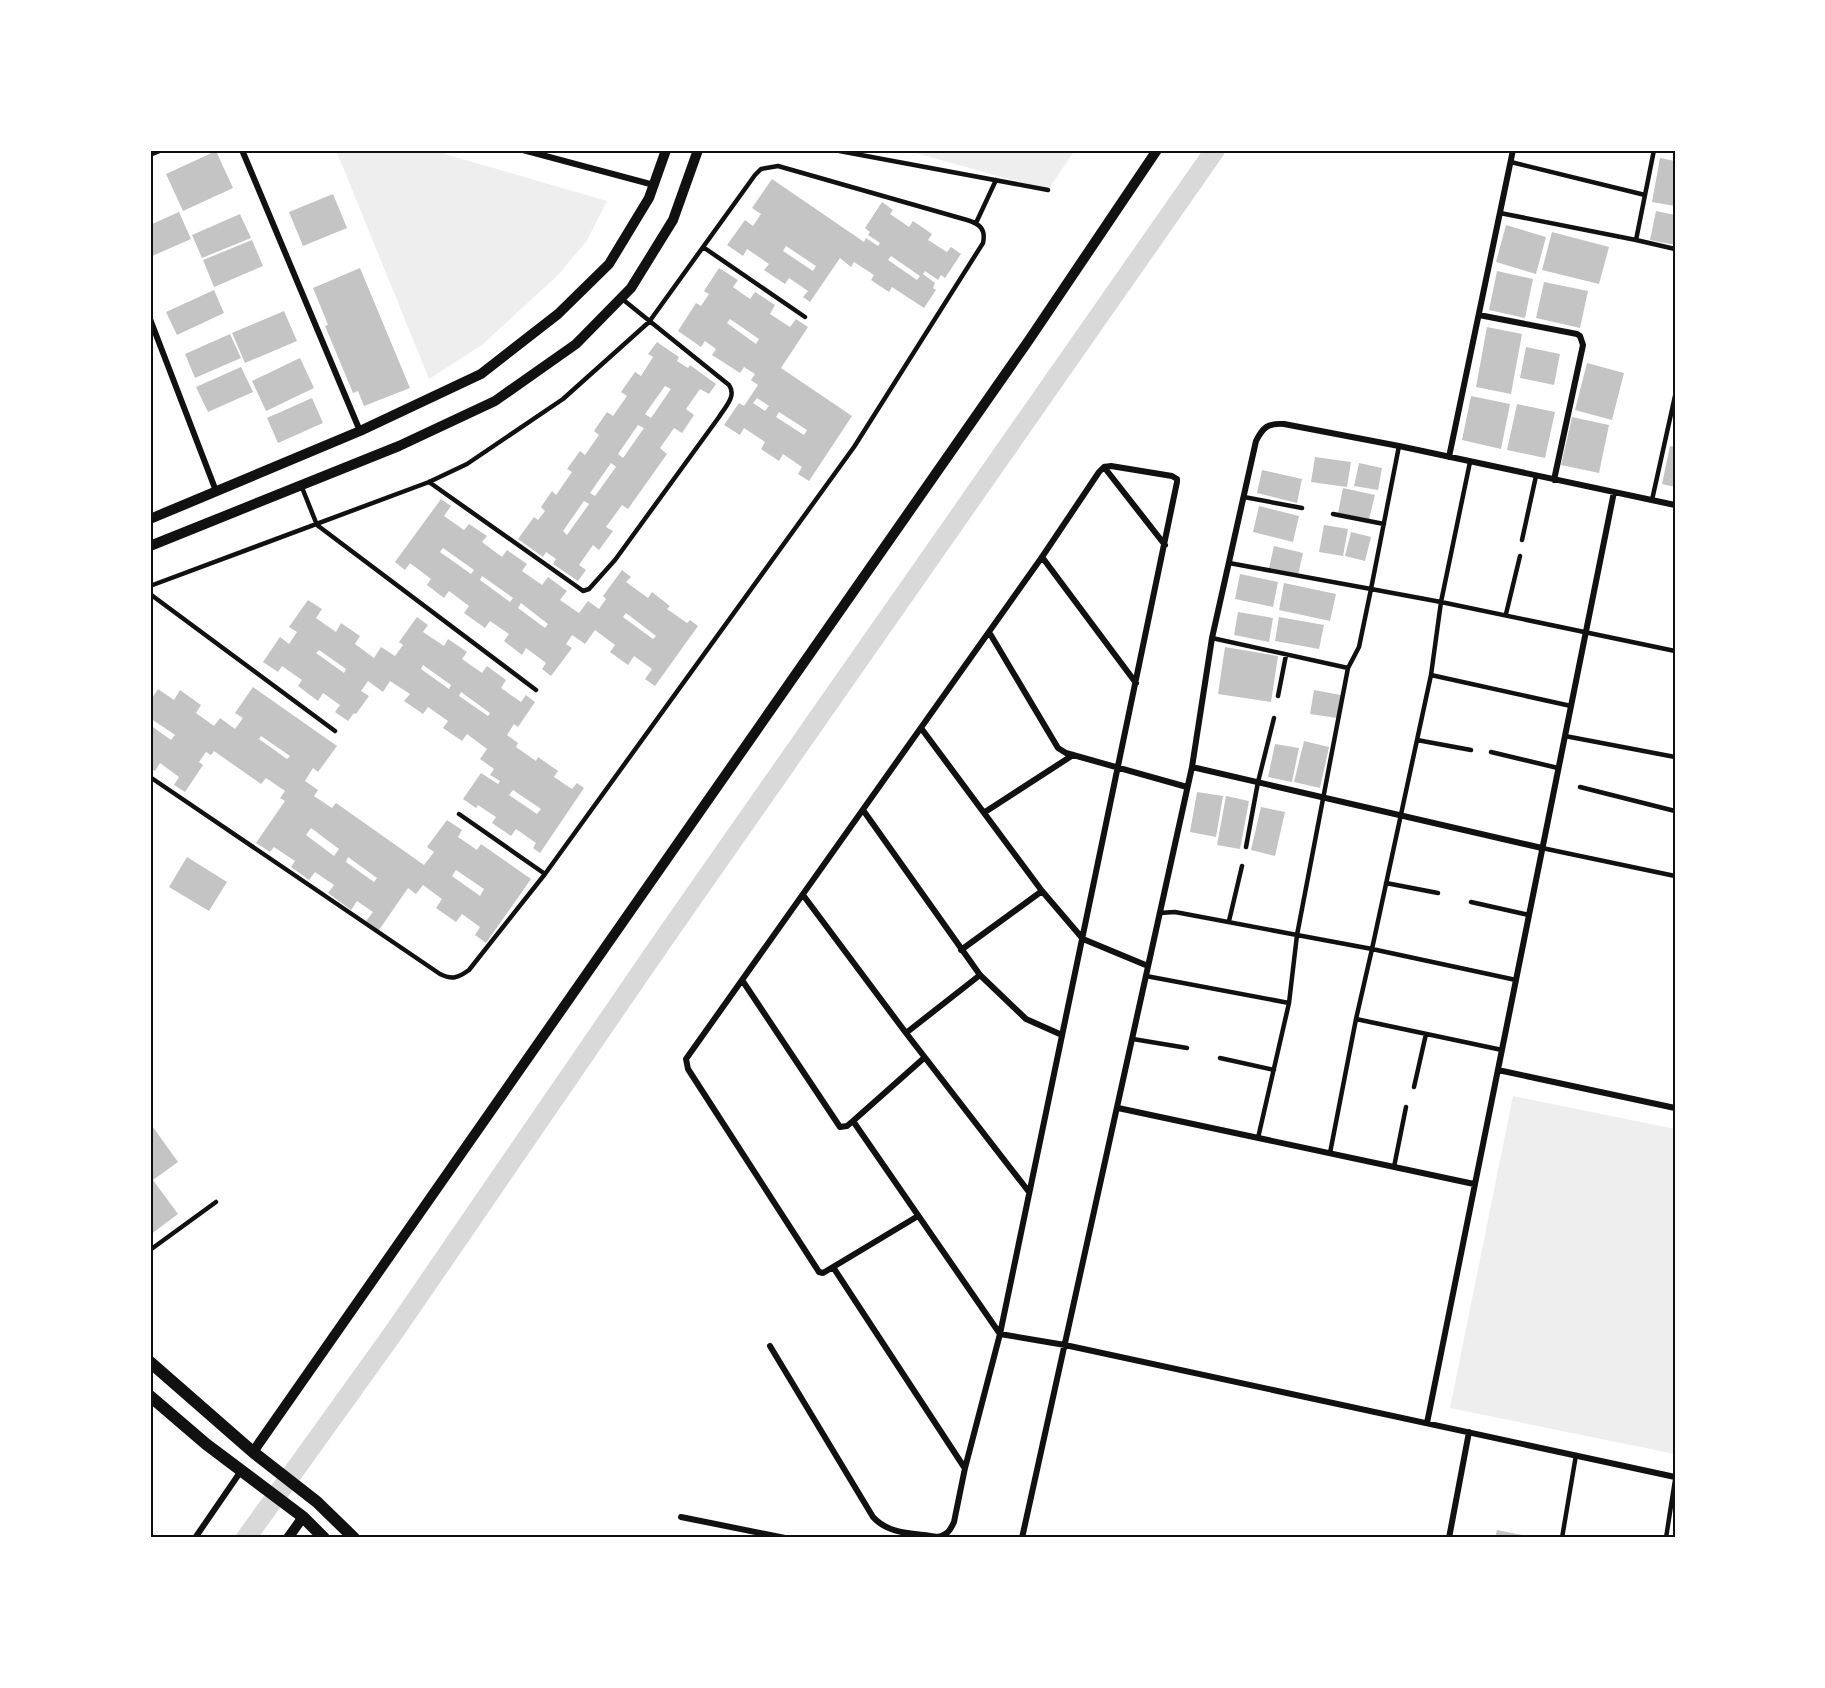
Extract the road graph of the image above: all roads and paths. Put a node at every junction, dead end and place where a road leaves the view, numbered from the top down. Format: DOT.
graph roads {
  1 [pos="160,150"];
  2 [pos="242,150"];
  3 [pos="523,150"];
  4 [pos="666,150"];
  5 [pos="698,150"];
  6 [pos="834,150"];
  7 [pos="1157,150"];
  8 [pos="1513,150"];
  9 [pos="1654,150"];
  10 [pos="150,154"];
  11 [pos="1511,162"];
  12 [pos="996,180"];
  13 [pos="654,185"];
  14 [pos="1048,190"];
  15 [pos="1646,195"];
  16 [pos="1500,213"];
  17 [pos="976,223"];
  18 [pos="1636,240"];
  19 [pos="703,247"];
  20 [pos="1675,249"];
  21 [pos="621,298"];
  22 [pos="1479,315"];
  23 [pos="805,317"];
  24 [pos="150,319"];
  25 [pos="650,322"];
  26 [pos="1675,396"];
  27 [pos="360,431"];
  28 [pos="1667,432"];
  29 [pos="1675,433"];
  30 [pos="1399,447"];
  31 [pos="1449,457"];
  32 [pos="1470,462"];
  33 [pos="1104,467"];
  34 [pos="1536,476"];
  35 [pos="1554,480"];
  36 [pos="429,482"];
  37 [pos="301,485"];
  38 [pos="216,491"];
  39 [pos="1614,492"];
  40 [pos="1244,497"];
  41 [pos="1652,501"];
  42 [pos="1675,506"];
  43 [pos="1302,508"];
  44 [pos="1333,514"];
  45 [pos="150,519"];
  46 [pos="1384,524"];
  47 [pos="316,525"];
  48 [pos="1522,540"];
  49 [pos="1165,545"];
  50 [pos="150,546"];
  51 [pos="1520,556"];
  52 [pos="1042,557"];
  53 [pos="1229,563"];
  54 [pos="150,586"];
  55 [pos="1371,589"];
  56 [pos="150,594"];
  57 [pos="1441,602"];
  58 [pos="1506,615"];
  59 [pos="989,632"];
  60 [pos="1587,633"];
  61 [pos="1212,638"];
  62 [pos="1675,651"];
  63 [pos="1286,655"];
  64 [pos="1348,668"];
  65 [pos="1431,675"];
  66 [pos="1136,683"];
  67 [pos="536,690"];
  68 [pos="1278,696"];
  69 [pos="1571,706"];
  70 [pos="1274,718"];
  71 [pos="921,728"];
  72 [pos="335,731"];
  73 [pos="1565,736"];
  74 [pos="1417,740"];
  75 [pos="1471,750"];
  76 [pos="1491,752"];
  77 [pos="1073,755"];
  78 [pos="1675,757"];
  79 [pos="1118,767"];
  80 [pos="1191,767"];
  81 [pos="1558,768"];
  82 [pos="150,777"];
  83 [pos="1258,782"];
  84 [pos="1187,787"];
  85 [pos="1580,787"];
  86 [pos="1324,798"];
  87 [pos="863,810"];
  88 [pos="1675,811"];
  89 [pos="985,812"];
  90 [pos="459,814"];
  91 [pos="1401,814"];
  92 [pos="1246,847"];
  93 [pos="1542,848"];
  94 [pos="1242,866"];
  95 [pos="545,874"];
  96 [pos="1675,876"];
  97 [pos="1386,883"];
  98 [pos="1042,891"];
  99 [pos="1438,893"];
  100 [pos="803,895"];
  101 [pos="1471,902"];
  102 [pos="1159,913"];
  103 [pos="1529,915"];
  104 [pos="1229,921"];
  105 [pos="1297,935"];
  106 [pos="1083,939"];
  107 [pos="1372,949"];
  108 [pos="961,950"];
  109 [pos="1148,966"];
  110 [pos="980,975"];
  111 [pos="1146,976"];
  112 [pos="742,980"];
  113 [pos="1516,980"];
  114 [pos="1289,1003"];
  115 [pos="1356,1019"];
  116 [pos="906,1033"];
  117 [pos="1426,1034"];
  118 [pos="1062,1035"];
  119 [pos="1132,1039"];
  120 [pos="1187,1048"];
  121 [pos="1502,1050"];
  122 [pos="924,1058"];
  123 [pos="1220,1058"];
  124 [pos="1274,1070"];
  125 [pos="1498,1070"];
  126 [pos="1414,1087"];
  127 [pos="1118,1107"];
  128 [pos="1406,1107"];
  129 [pos="1675,1108"];
  130 [pos="854,1121"];
  131 [pos="1258,1138"];
  132 [pos="1330,1153"];
  133 [pos="1394,1167"];
  134 [pos="1474,1184"];
  135 [pos="1029,1192"];
  136 [pos="216,1202"];
  137 [pos="918,1216"];
  138 [pos="150,1250"];
  139 [pos="833,1267"];
  140 [pos="1000,1334"];
  141 [pos="1065,1345"];
  142 [pos="770,1346"];
  143 [pos="150,1362"];
  144 [pos="150,1396"];
  145 [pos="1426,1423"];
  146 [pos="1469,1432"];
  147 [pos="253,1452"];
  148 [pos="1576,1455"];
  149 [pos="964,1468"];
  150 [pos="242,1470"];
  151 [pos="1675,1478"];
  152 [pos="303,1517"];
  153 [pos="681,1517"];
  154 [pos="195,1538"];
  155 [pos="288,1538"];
  156 [pos="324,1538"];
  157 [pos="354,1538"];
  158 [pos="785,1538"];
  159 [pos="1022,1538"];
  160 [pos="1449,1538"];
  161 [pos="1562,1538"];
  162 [pos="1666,1538"];
  1 -- 10 [label="street"];
  2 -- 27 [label="street"];
  3 -- 13 [label="street"];
  4 -- 13 [label="street"];
  5 -- 21 [label="street"];
  6 -- 12 [label="lane"];
  7 -- 147 [label="street"];
  8 -- 11 [label="street"];
  9 -- 15 [label="lane"];
  11 -- 15 [label="lane"];
  11 -- 16 [label="street"];
  12 -- 14 [label="lane"];
  12 -- 17 [label="lane"];
  13 -- 27 [label="street"];
  15 -- 18 [label="lane"];
  16 -- 18 [label="lane"];
  16 -- 22 [label="street"];
  17 -- 19 [label="lane"];
  17 -- 95 [label="lane"];
  18 -- 20 [label="lane"];
  19 -- 23 [label="lane"];
  19 -- 25 [label="lane"];
  21 -- 25 [label="lane"];
  21 -- 37 [label="street"];
  22 -- 31 [label="street"];
  22 -- 35 [label="street"];
  24 -- 38 [label="street"];
  25 -- 36 [label="lane"];
  25 -- 36 [label="lane"];
  26 -- 28 [label="lane"];
  27 -- 38 [label="street"];
  28 -- 29 [label="lane"];
  28 -- 41 [label="lane"];
  30 -- 31 [label="street"];
  30 -- 40 [label="street"];
  30 -- 46 [label="lane"];
  31 -- 32 [label="street"];
  32 -- 34 [label="street"];
  32 -- 57 [label="lane"];
  33 -- 49 [label="street"];
  33 -- 49 [label="street"];
  33 -- 52 [label="street"];
  34 -- 35 [label="street"];
  34 -- 48 [label="lane"];
  35 -- 39 [label="street"];
  36 -- 47 [label="lane"];
  37 -- 47 [label="lane"];
  37 -- 50 [label="street"];
  38 -- 45 [label="street"];
  39 -- 41 [label="street"];
  39 -- 60 [label="street"];
  40 -- 43 [label="lane"];
  40 -- 53 [label="street"];
  41 -- 42 [label="street"];
  44 -- 46 [label="lane"];
  46 -- 55 [label="lane"];
  47 -- 54 [label="lane"];
  47 -- 67 [label="lane"];
  49 -- 66 [label="street"];
  51 -- 58 [label="lane"];
  52 -- 59 [label="street"];
  52 -- 66 [label="street"];
  53 -- 55 [label="lane"];
  53 -- 61 [label="street"];
  55 -- 57 [label="lane"];
  55 -- 64 [label="lane"];
  56 -- 72 [label="lane"];
  57 -- 58 [label="lane"];
  57 -- 65 [label="lane"];
  58 -- 60 [label="lane"];
  59 -- 71 [label="street"];
  59 -- 77 [label="street"];
  60 -- 62 [label="lane"];
  60 -- 69 [label="street"];
  61 -- 63 [label="lane"];
  61 -- 80 [label="street"];
  63 -- 64 [label="lane"];
  63 -- 68 [label="lane"];
  64 -- 86 [label="lane"];
  65 -- 69 [label="lane"];
  65 -- 74 [label="lane"];
  66 -- 79 [label="street"];
  69 -- 73 [label="street"];
  70 -- 83 [label="lane"];
  71 -- 87 [label="street"];
  71 -- 89 [label="street"];
  73 -- 78 [label="lane"];
  73 -- 81 [label="street"];
  74 -- 75 [label="lane"];
  74 -- 91 [label="lane"];
  76 -- 81 [label="lane"];
  77 -- 79 [label="street"];
  77 -- 89 [label="street"];
  79 -- 84 [label="street"];
  79 -- 106 [label="street"];
  80 -- 83 [label="street"];
  80 -- 84 [label="street"];
  81 -- 93 [label="street"];
  82 -- 95 [label="lane"];
  83 -- 86 [label="street"];
  83 -- 92 [label="lane"];
  84 -- 102 [label="street"];
  85 -- 88 [label="lane"];
  86 -- 91 [label="street"];
  86 -- 105 [label="lane"];
  87 -- 100 [label="street"];
  87 -- 108 [label="street"];
  89 -- 98 [label="street"];
  90 -- 95 [label="lane"];
  91 -- 93 [label="street"];
  91 -- 97 [label="lane"];
  93 -- 96 [label="lane"];
  93 -- 103 [label="street"];
  94 -- 104 [label="lane"];
  97 -- 99 [label="lane"];
  97 -- 107 [label="lane"];
  98 -- 106 [label="street"];
  98 -- 108 [label="street"];
  100 -- 112 [label="street"];
  100 -- 116 [label="street"];
  101 -- 103 [label="lane"];
  102 -- 104 [label="lane"];
  102 -- 109 [label="street"];
  103 -- 113 [label="street"];
  104 -- 105 [label="lane"];
  105 -- 107 [label="lane"];
  105 -- 114 [label="lane"];
  106 -- 109 [label="street"];
  106 -- 118 [label="street"];
  107 -- 113 [label="lane"];
  107 -- 115 [label="lane"];
  108 -- 110 [label="street"];
  109 -- 111 [label="street"];
  110 -- 116 [label="street"];
  110 -- 118 [label="street"];
  111 -- 114 [label="lane"];
  111 -- 119 [label="street"];
  112 -- 130 [label="street"];
  112 -- 139 [label="street"];
  113 -- 121 [label="street"];
  114 -- 124 [label="lane"];
  115 -- 117 [label="lane"];
  115 -- 132 [label="lane"];
  116 -- 122 [label="street"];
  117 -- 121 [label="lane"];
  117 -- 126 [label="lane"];
  118 -- 135 [label="street"];
  119 -- 120 [label="lane"];
  119 -- 127 [label="street"];
  121 -- 125 [label="street"];
  122 -- 130 [label="street"];
  122 -- 135 [label="street"];
  123 -- 124 [label="lane"];
  124 -- 131 [label="lane"];
  125 -- 129 [label="street"];
  125 -- 134 [label="street"];
  127 -- 131 [label="street"];
  127 -- 141 [label="street"];
  128 -- 133 [label="lane"];
  130 -- 137 [label="street"];
  131 -- 132 [label="street"];
  132 -- 133 [label="street"];
  133 -- 134 [label="street"];
  134 -- 145 [label="street"];
  135 -- 140 [label="street"];
  136 -- 138 [label="lane"];
  137 -- 139 [label="street"];
  137 -- 140 [label="street"];
  139 -- 149 [label="street"];
  140 -- 141 [label="street"];
  140 -- 149 [label="street"];
  141 -- 145 [label="street"];
  141 -- 159 [label="street"];
  142 -- 149 [label="street"];
  143 -- 147 [label="main road"];
  144 -- 150 [label="main road"];
  145 -- 146 [label="street"];
  146 -- 148 [label="street"];
  146 -- 160 [label="street"];
  147 -- 157 [label="main road"];
  148 -- 151 [label="street"];
  148 -- 161 [label="lane"];
  150 -- 152 [label="main road"];
  150 -- 154 [label="street"];
  151 -- 162 [label="lane"];
  152 -- 155 [label="street"];
  152 -- 156 [label="main road"];
  153 -- 158 [label="street"];
}
